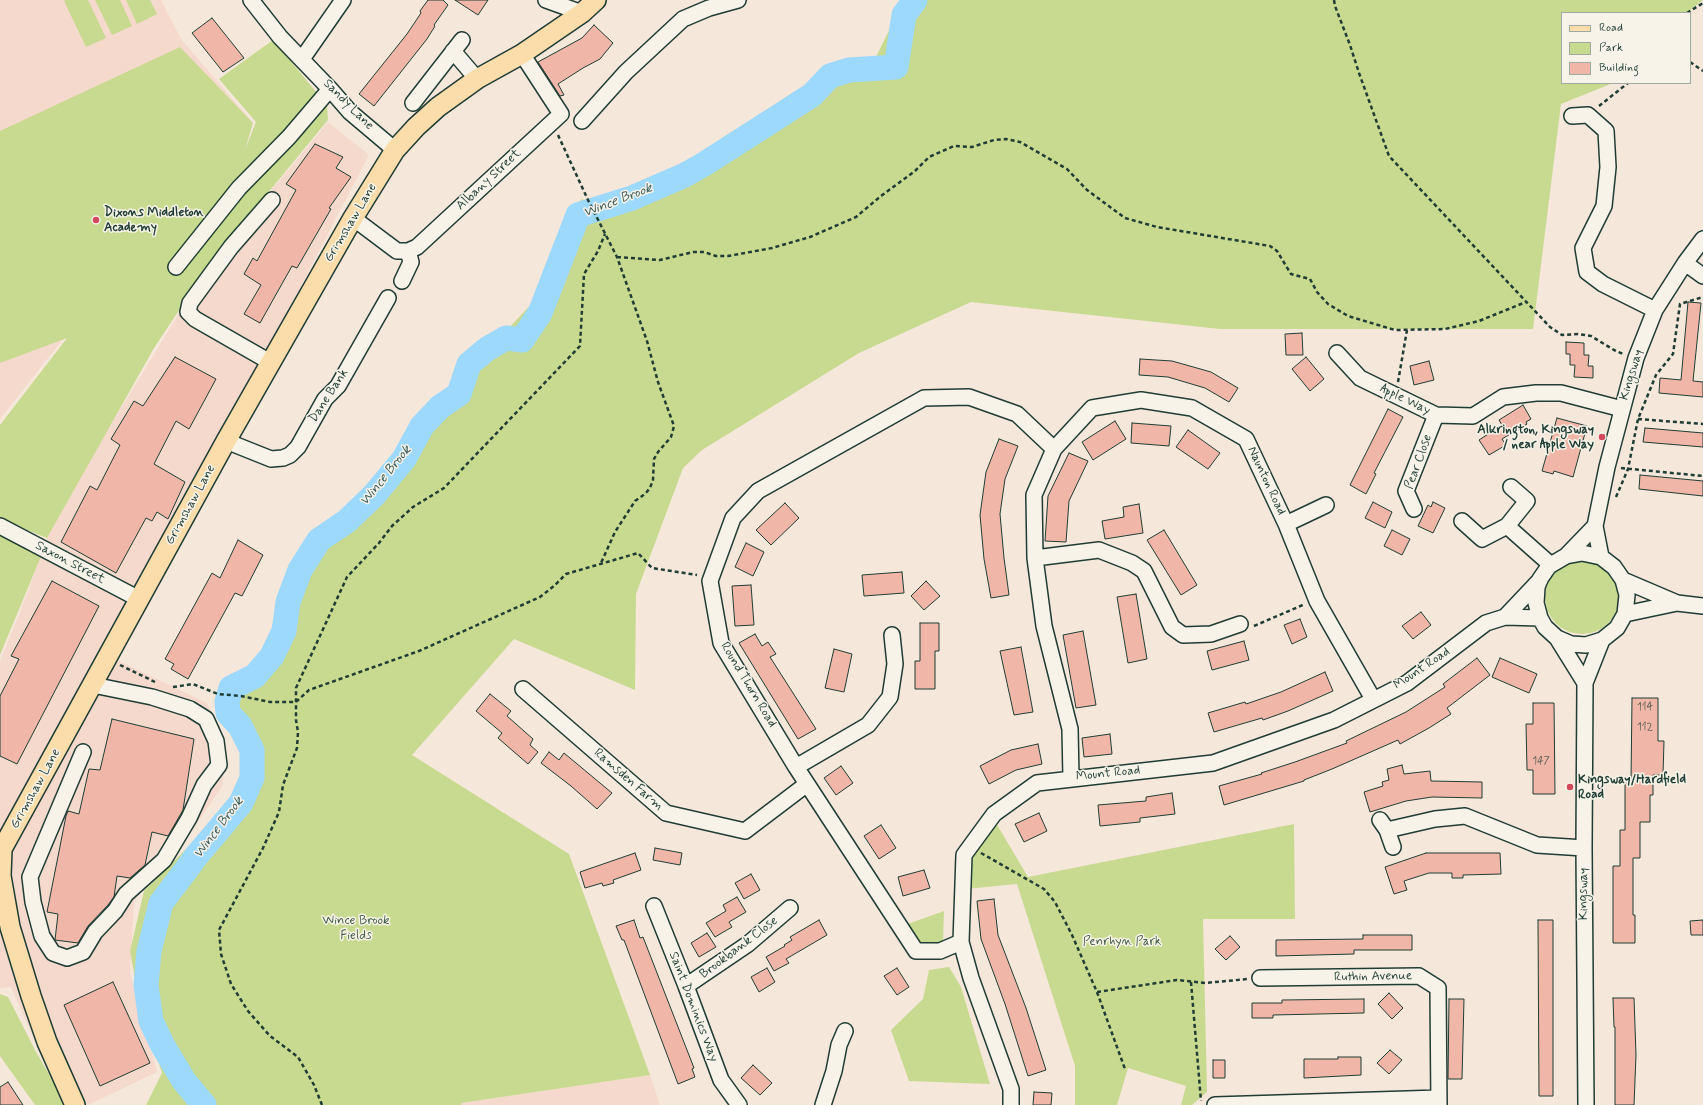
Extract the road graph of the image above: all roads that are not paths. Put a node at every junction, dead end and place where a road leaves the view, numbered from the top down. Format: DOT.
graph roads {
  1 [pos="251,0"];
  2 [pos="343,0"];
  3 [pos="546,0"];
  4 [pos="596,0"];
  5 [pos="736,0"];
  6 [pos="582,13"];
  7 [pos="522,54"];
  8 [pos="302,59"];
  9 [pos="477,80"];
  10 [pos="330,89"];
  11 [pos="413,103"];
  12 [pos="1572,116"];
  13 [pos="582,121"];
  14 [pos="395,150"];
  15 [pos="272,200"];
  16 [pos="352,218"];
  17 [pos="1703,239"];
  18 [pos="413,249"];
  19 [pos="1685,263"];
  20 [pos="176,267"];
  21 [pos="1703,276"];
  22 [pos="402,280"];
  23 [pos="388,298"];
  24 [pos="1655,310"];
  25 [pos="1337,353"];
  26 [pos="270,362"];
  27 [pos="1622,409"];
  28 [pos="1436,415"];
  29 [pos="226,441"];
  30 [pos="1054,449"];
  31 [pos="1511,487"];
  32 [pos="1326,505"];
  33 [pos="1414,508"];
  34 [pos="1462,521"];
  35 [pos="1286,524"];
  36 [pos="0,526"];
  37 [pos="1508,526"];
  38 [pos="1595,526"];
  39 [pos="1566,556"];
  40 [pos="1035,558"];
  41 [pos="1601,558"];
  42 [pos="1551,566"];
  43 [pos="1540,579"];
  44 [pos="1623,580"];
  45 [pos="139,599"];
  46 [pos="1677,603"];
  47 [pos="1703,606"];
  48 [pos="1625,614"];
  49 [pos="1505,617"];
  50 [pos="1540,618"];
  51 [pos="1240,624"];
  52 [pos="892,635"];
  53 [pos="1557,638"];
  54 [pos="1602,640"];
  55 [pos="1585,683"];
  56 [pos="93,686"];
  57 [pos="523,689"];
  58 [pos="1373,699"];
  59 [pos="83,752"];
  60 [pos="796,766"];
  61 [pos="1072,778"];
  62 [pos="807,784"];
  63 [pos="1393,847"];
  64 [pos="1584,848"];
  65 [pos="1,849"];
  66 [pos="654,906"];
  67 [pos="790,908"];
  68 [pos="961,942"];
  69 [pos="1260,979"];
  70 [pos="686,986"];
  71 [pos="845,1031"];
  72 [pos="1439,1101"];
  73 [pos="75,1105"];
  74 [pos="739,1105"];
  75 [pos="823,1105"];
  76 [pos="1011,1105"];
  77 [pos="1215,1105"];
  78 [pos="1586,1105"];
  1 -- 8 [label="street, Sandy Lane"];
  2 -- 8 [label="street"];
  3 -- 6 [label="street"];
  4 -- 6 [label="main road, Grimshaw Lane"];
  5 -- 13 [label="street"];
  6 -- 7 [label="main road, Grimshaw Lane"];
  7 -- 9 [label="main road, Grimshaw Lane"];
  7 -- 18 [label="street, Albany Street"];
  8 -- 10 [label="street, Sandy Lane"];
  9 -- 11 [label="street"];
  9 -- 14 [label="main road, Grimshaw Lane"];
  10 -- 14 [label="street, Sandy Lane"];
  10 -- 20 [label="street"];
  12 -- 24 [label="street"];
  14 -- 16 [label="main road, Grimshaw Lane"];
  15 -- 26 [label="street"];
  16 -- 18 [label="street"];
  16 -- 26 [label="main road, Grimshaw Lane"];
  17 -- 19 [label="street, Kingsway"];
  18 -- 22 [label="street"];
  19 -- 21 [label="street"];
  19 -- 24 [label="street, Kingsway"];
  23 -- 29 [label="street, Dane Bank"];
  24 -- 27 [label="street, Kingsway"];
  25 -- 28 [label="street, Apple Way"];
  26 -- 29 [label="main road, Grimshaw Lane"];
  27 -- 28 [label="street, Apple Way"];
  27 -- 38 [label="street, Kingsway"];
  28 -- 33 [label="street, Pear Close"];
  29 -- 45 [label="main road, Grimshaw Lane"];
  30 -- 35 [label="street, Naunton Road"];
  30 -- 40 [label="street, Naunton Road"];
  30 -- 60 [label="street, Round Thorn Road"];
  31 -- 37 [label="street"];
  32 -- 35 [label="street"];
  34 -- 37 [label="street"];
  35 -- 58 [label="street, Naunton Road"];
  36 -- 45 [label="street, Saxon Street"];
  37 -- 42 [label="street"];
  38 -- 39 [label="street"];
  38 -- 41 [label="street, Kingsway"];
  39 -- 41 [label="street"];
  39 -- 42 [label="street"];
  40 -- 51 [label="street"];
  40 -- 61 [label="street, Naunton Road"];
  41 -- 44 [label="street"];
  42 -- 43 [label="street"];
  43 -- 49 [label="street, Mount Road"];
  43 -- 50 [label="street"];
  44 -- 46 [label="street"];
  44 -- 48 [label="street"];
  45 -- 56 [label="main road, Grimshaw Lane"];
  46 -- 47 [label="street"];
  46 -- 48 [label="street"];
  48 -- 54 [label="street"];
  49 -- 50 [label="street, Mount Road"];
  49 -- 58 [label="street, Mount Road"];
  50 -- 53 [label="street"];
  52 -- 60 [label="street"];
  53 -- 54 [label="street"];
  53 -- 55 [label="street"];
  54 -- 55 [label="street, Kingsway"];
  55 -- 64 [label="street, Kingsway"];
  56 -- 59 [label="street"];
  56 -- 65 [label="main road, Grimshaw Lane"];
  57 -- 62 [label="street, Ramsden Farm"];
  58 -- 61 [label="street, Mount Road"];
  60 -- 62 [label="street, Round Thorn Road"];
  61 -- 68 [label="street, Mount Road"];
  62 -- 68 [label="street, Round Thorn Road"];
  63 -- 64 [label="street"];
  64 -- 78 [label="street, Kingsway"];
  65 -- 73 [label="main road, Grimshaw Lane"];
  66 -- 70 [label="street, Saint Dominics Way"];
  67 -- 70 [label="street, Brookbank Close"];
  68 -- 76 [label="street, Mount Road"];
  69 -- 72 [label="street, Ruthin Avenue"];
  70 -- 74 [label="street, Saint Dominics Way"];
  71 -- 75 [label="street"];
  72 -- 77 [label="street"];
}
